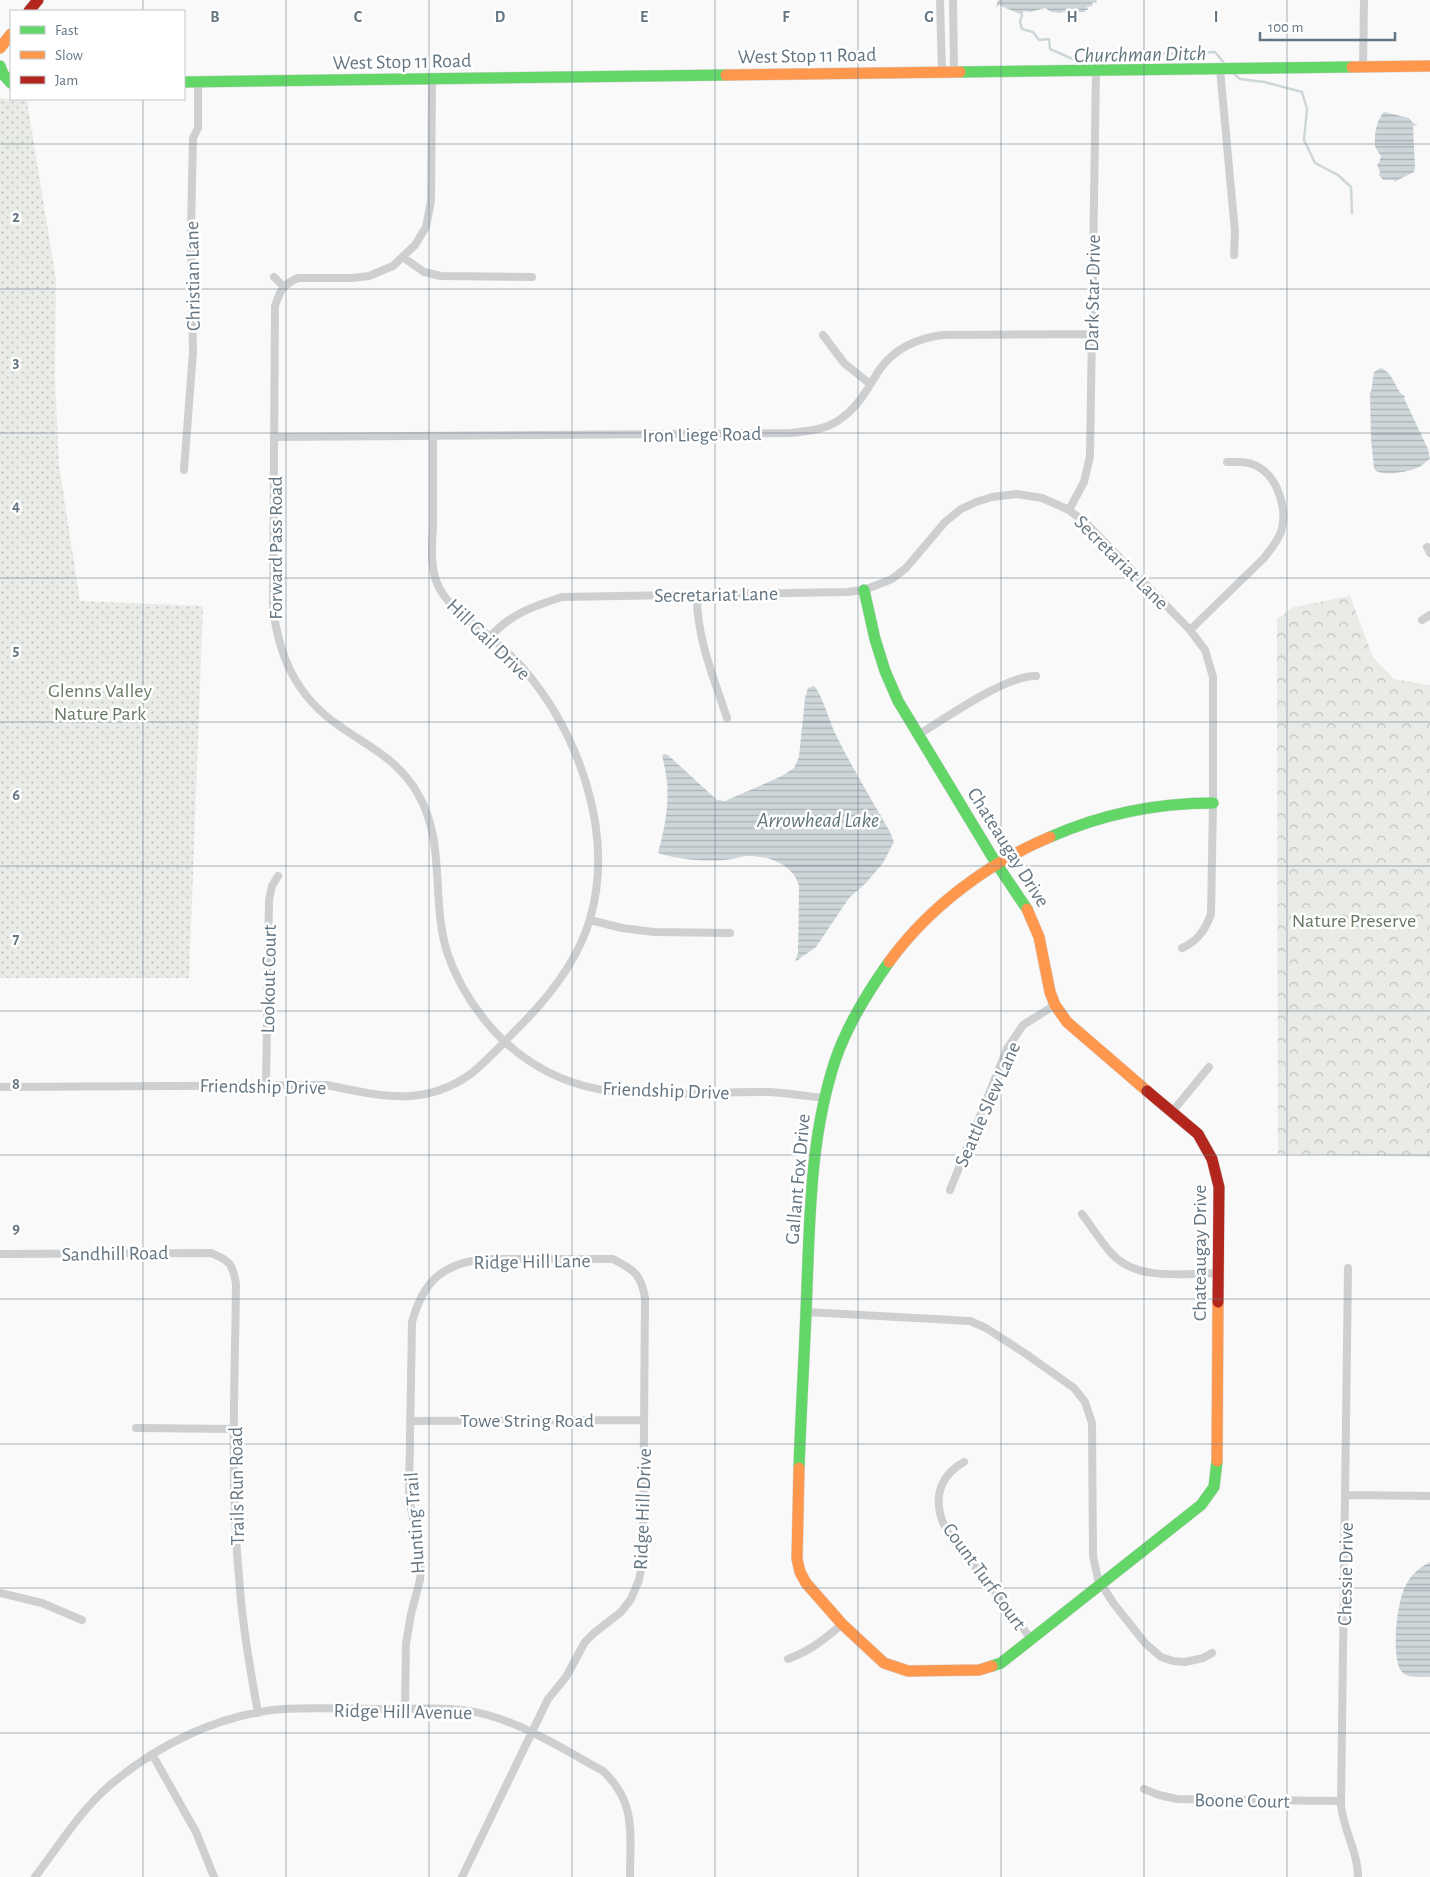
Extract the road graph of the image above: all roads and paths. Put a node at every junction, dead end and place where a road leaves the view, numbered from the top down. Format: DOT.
graph roads {
  1 [pos="38,0"];
  2 [pos="940,0"];
  3 [pos="953,0"];
  4 [pos="1364,0"];
  5 [pos="30,10"];
  6 [pos="10,35"];
  7 [pos="0,48"];
  8 [pos="0,66"];
  9 [pos="1430,66"];
  10 [pos="1363,67"];
  11 [pos="1220,69"];
  12 [pos="954,71"];
  13 [pos="1096,71"];
  14 [pos="942,72"];
  15 [pos="432,80"];
  16 [pos="10,82"];
  17 [pos="185,82"];
  18 [pos="198,82"];
  19 [pos="1234,255"];
  20 [pos="404,258"];
  21 [pos="274,277"];
  22 [pos="532,277"];
  23 [pos="284,287"];
  24 [pos="1092,334"];
  25 [pos="823,335"];
  26 [pos="870,384"];
  27 [pos="274,437"];
  28 [pos="433,437"];
  29 [pos="1227,462"];
  30 [pos="184,470"];
  31 [pos="1069,510"];
  32 [pos="864,590"];
  33 [pos="697,594"];
  34 [pos="1430,615"];
  35 [pos="1422,620"];
  36 [pos="1190,630"];
  37 [pos="490,637"];
  38 [pos="1036,676"];
  39 [pos="728,718"];
  40 [pos="918,736"];
  41 [pos="1213,803"];
  42 [pos="996,863"];
  43 [pos="278,876"];
  44 [pos="590,920"];
  45 [pos="730,933"];
  46 [pos="1182,948"];
  47 [pos="1055,1005"];
  48 [pos="505,1041"];
  49 [pos="1209,1067"];
  50 [pos="266,1085"];
  51 [pos="0,1087"];
  52 [pos="824,1098"];
  53 [pos="1172,1112"];
  54 [pos="950,1190"];
  55 [pos="1082,1214"];
  56 [pos="0,1254"];
  57 [pos="228,1261"];
  58 [pos="1348,1268"];
  59 [pos="635,1271"];
  60 [pos="1218,1274"];
  61 [pos="432,1281"];
  62 [pos="806,1312"];
  63 [pos="644,1420"];
  64 [pos="410,1421"];
  65 [pos="136,1428"];
  66 [pos="234,1429"];
  67 [pos="964,1462"];
  68 [pos="1346,1495"];
  69 [pos="1430,1496"];
  70 [pos="1101,1584"];
  71 [pos="0,1594"];
  72 [pos="82,1620"];
  73 [pos="842,1624"];
  74 [pos="1032,1640"];
  75 [pos="1212,1652"];
  76 [pos="788,1660"];
  77 [pos="405,1709"];
  78 [pos="258,1713"];
  79 [pos="531,1733"];
  80 [pos="152,1754"];
  81 [pos="1144,1789"];
  82 [pos="1341,1801"];
  83 [pos="35,1877"];
  84 [pos="214,1877"];
  85 [pos="462,1877"];
  86 [pos="630,1877"];
  87 [pos="1358,1877"];
  1 -- 5 [label="street"];
  2 -- 14 [label="street"];
  3 -- 12 [label="street"];
  4 -- 10 [label="street"];
  6 -- 7 [label="street"];
  8 -- 16 [label="street"];
  9 -- 10 [label="street, West Stop 11 Road"];
  10 -- 11 [label="street, West Stop 11 Road"];
  11 -- 13 [label="street, West Stop 11 Road"];
  11 -- 19 [label="street"];
  12 -- 13 [label="street, West Stop 11 Road"];
  12 -- 14 [label="street, West Stop 11 Road"];
  13 -- 24 [label="street, Dark Star Drive"];
  14 -- 15 [label="street, West Stop 11 Road"];
  15 -- 18 [label="street, West Stop 11 Road"];
  15 -- 20 [label="street"];
  17 -- 18 [label="street, West Stop 11 Road"];
  18 -- 30 [label="street, Christian Lane"];
  20 -- 22 [label="street"];
  20 -- 23 [label="street"];
  21 -- 23 [label="street"];
  23 -- 27 [label="street, Forward Pass Road"];
  24 -- 26 [label="street, Iron Liege Road"];
  24 -- 31 [label="street, Dark Star Drive"];
  25 -- 26 [label="street"];
  26 -- 28 [label="street, Iron Liege Road"];
  27 -- 28 [label="street, Iron Liege Road"];
  27 -- 48 [label="street, Forward Pass Road"];
  28 -- 37 [label="street, Hill Gail Drive"];
  29 -- 36 [label="street"];
  31 -- 32 [label="street, Secretariat Lane"];
  31 -- 36 [label="street, Secretariat Lane"];
  32 -- 33 [label="street, Secretariat Lane"];
  32 -- 40 [label="street, Chateaugay Drive"];
  33 -- 37 [label="street, Secretariat Lane"];
  33 -- 39 [label="street"];
  34 -- 35 [label="street"];
  36 -- 41 [label="street, Secretariat Lane"];
  37 -- 44 [label="street, Hill Gail Drive"];
  38 -- 40 [label="street"];
  40 -- 42 [label="street, Chateaugay Drive"];
  41 -- 42 [label="street, Gallant Fox Drive"];
  41 -- 46 [label="street, Secretariat Lane"];
  42 -- 47 [label="street, Chateaugay Drive"];
  42 -- 52 [label="street, Gallant Fox Drive"];
  43 -- 50 [label="street, Lookout Court"];
  44 -- 45 [label="street"];
  44 -- 48 [label="street, Hill Gail Drive"];
  47 -- 53 [label="street, Chateaugay Drive"];
  47 -- 54 [label="street, Seattle Slew Lane"];
  48 -- 50 [label="street, Friendship Drive"];
  48 -- 52 [label="street, Friendship Drive"];
  49 -- 53 [label="street"];
  50 -- 51 [label="street, Friendship Drive"];
  52 -- 62 [label="street, Gallant Fox Drive"];
  53 -- 60 [label="street, Chateaugay Drive"];
  55 -- 60 [label="street"];
  56 -- 57 [label="street, Sandhill Road"];
  57 -- 66 [label="street, Trails Run Road"];
  58 -- 68 [label="street, Chessie Drive"];
  59 -- 61 [label="street, Ridge Hill Lane"];
  59 -- 63 [label="street, Ridge Hill Drive"];
  60 -- 70 [label="street, Chateaugay Drive"];
  61 -- 64 [label="street, Hunting Trail"];
  62 -- 70 [label="street"];
  62 -- 73 [label="street, Gallant Fox Drive"];
  63 -- 64 [label="street, Towe String Road"];
  63 -- 79 [label="street, Ridge Hill Drive"];
  64 -- 77 [label="street, Hunting Trail"];
  65 -- 66 [label="street"];
  66 -- 78 [label="street, Trails Run Road"];
  67 -- 74 [label="street, Count Turf Court"];
  68 -- 69 [label="street"];
  68 -- 82 [label="street, Chessie Drive"];
  70 -- 74 [label="street, Chateaugay Drive"];
  70 -- 75 [label="street"];
  71 -- 72 [label="street"];
  73 -- 74 [label="street, Chateaugay Drive"];
  73 -- 76 [label="street"];
  77 -- 78 [label="street, Ridge Hill Avenue"];
  77 -- 79 [label="street, Ridge Hill Avenue"];
  78 -- 80 [label="street, Ridge Hill Avenue"];
  79 -- 85 [label="street, Ridge Hill Drive"];
  79 -- 86 [label="street, Ridge Hill Avenue"];
  80 -- 83 [label="street, Ridge Hill Avenue"];
  80 -- 84 [label="street"];
  81 -- 82 [label="street, Boone Court"];
  82 -- 87 [label="street, Chessie Drive"];
}
